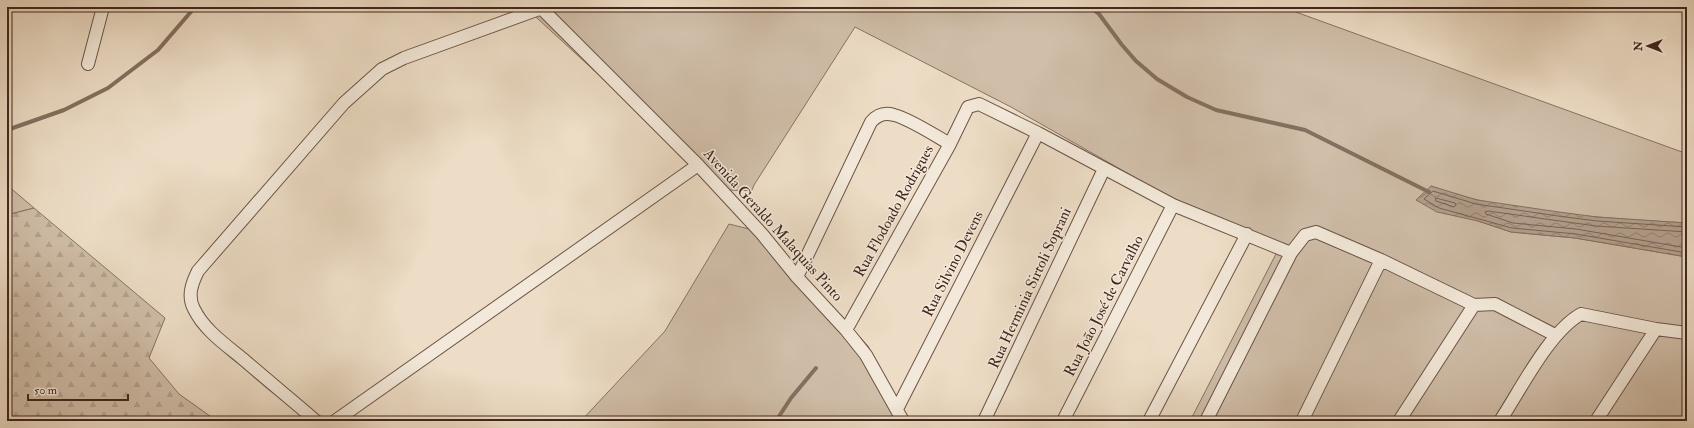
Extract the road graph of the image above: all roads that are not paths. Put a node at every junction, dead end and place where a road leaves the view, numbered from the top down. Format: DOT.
graph roads {
  1 [pos="103,7"];
  2 [pos="541,8"];
  3 [pos="88,64"];
  4 [pos="1038,133"];
  5 [pos="950,144"];
  6 [pos="698,164"];
  7 [pos="1104,169"];
  8 [pos="1173,205"];
  9 [pos="1247,234"];
  10 [pos="1291,252"];
  11 [pos="1381,260"];
  12 [pos="796,277"];
  13 [pos="1474,305"];
  14 [pos="1656,329"];
  15 [pos="846,330"];
  16 [pos="1687,333"];
  17 [pos="1555,335"];
  18 [pos="897,409"];
  19 [pos="316,421"];
  20 [pos="335,421"];
  21 [pos="903,421"];
  22 [pos="984,421"];
  23 [pos="1063,421"];
  24 [pos="1149,421"];
  25 [pos="1206,421"];
  26 [pos="1302,421"];
  27 [pos="1399,421"];
  28 [pos="1500,421"];
  29 [pos="1596,421"];
  1 -- 3 [label="street"];
  2 -- 6 [label="street, Avenida Geraldo Malaquias Pinto"];
  2 -- 19 [label="street"];
  4 -- 5 [label="street, Rua Flodoado Rodrigues"];
  4 -- 7 [label="street"];
  4 -- 18 [label="street, Rua Silvino Devens"];
  5 -- 12 [label="street"];
  5 -- 15 [label="street, Rua Flodoado Rodrigues"];
  6 -- 12 [label="street, Avenida Geraldo Malaquias Pinto"];
  6 -- 20 [label="street"];
  7 -- 8 [label="street"];
  7 -- 22 [label="street, Rua Herminia Sirtoli Soprani"];
  8 -- 9 [label="street"];
  8 -- 23 [label="street, Rua João José de Carvalho"];
  9 -- 10 [label="street"];
  9 -- 24 [label="street"];
  10 -- 11 [label="street"];
  10 -- 25 [label="street"];
  11 -- 13 [label="street"];
  11 -- 26 [label="street"];
  12 -- 15 [label="street, Avenida Geraldo Malaquias Pinto"];
  13 -- 17 [label="street"];
  13 -- 27 [label="street"];
  14 -- 16 [label="street"];
  14 -- 17 [label="street"];
  14 -- 29 [label="street"];
  15 -- 18 [label="street, Avenida Geraldo Malaquias Pinto"];
  17 -- 28 [label="street"];
  18 -- 21 [label="street, Avenida Geraldo Malaquias Pinto"];
}
